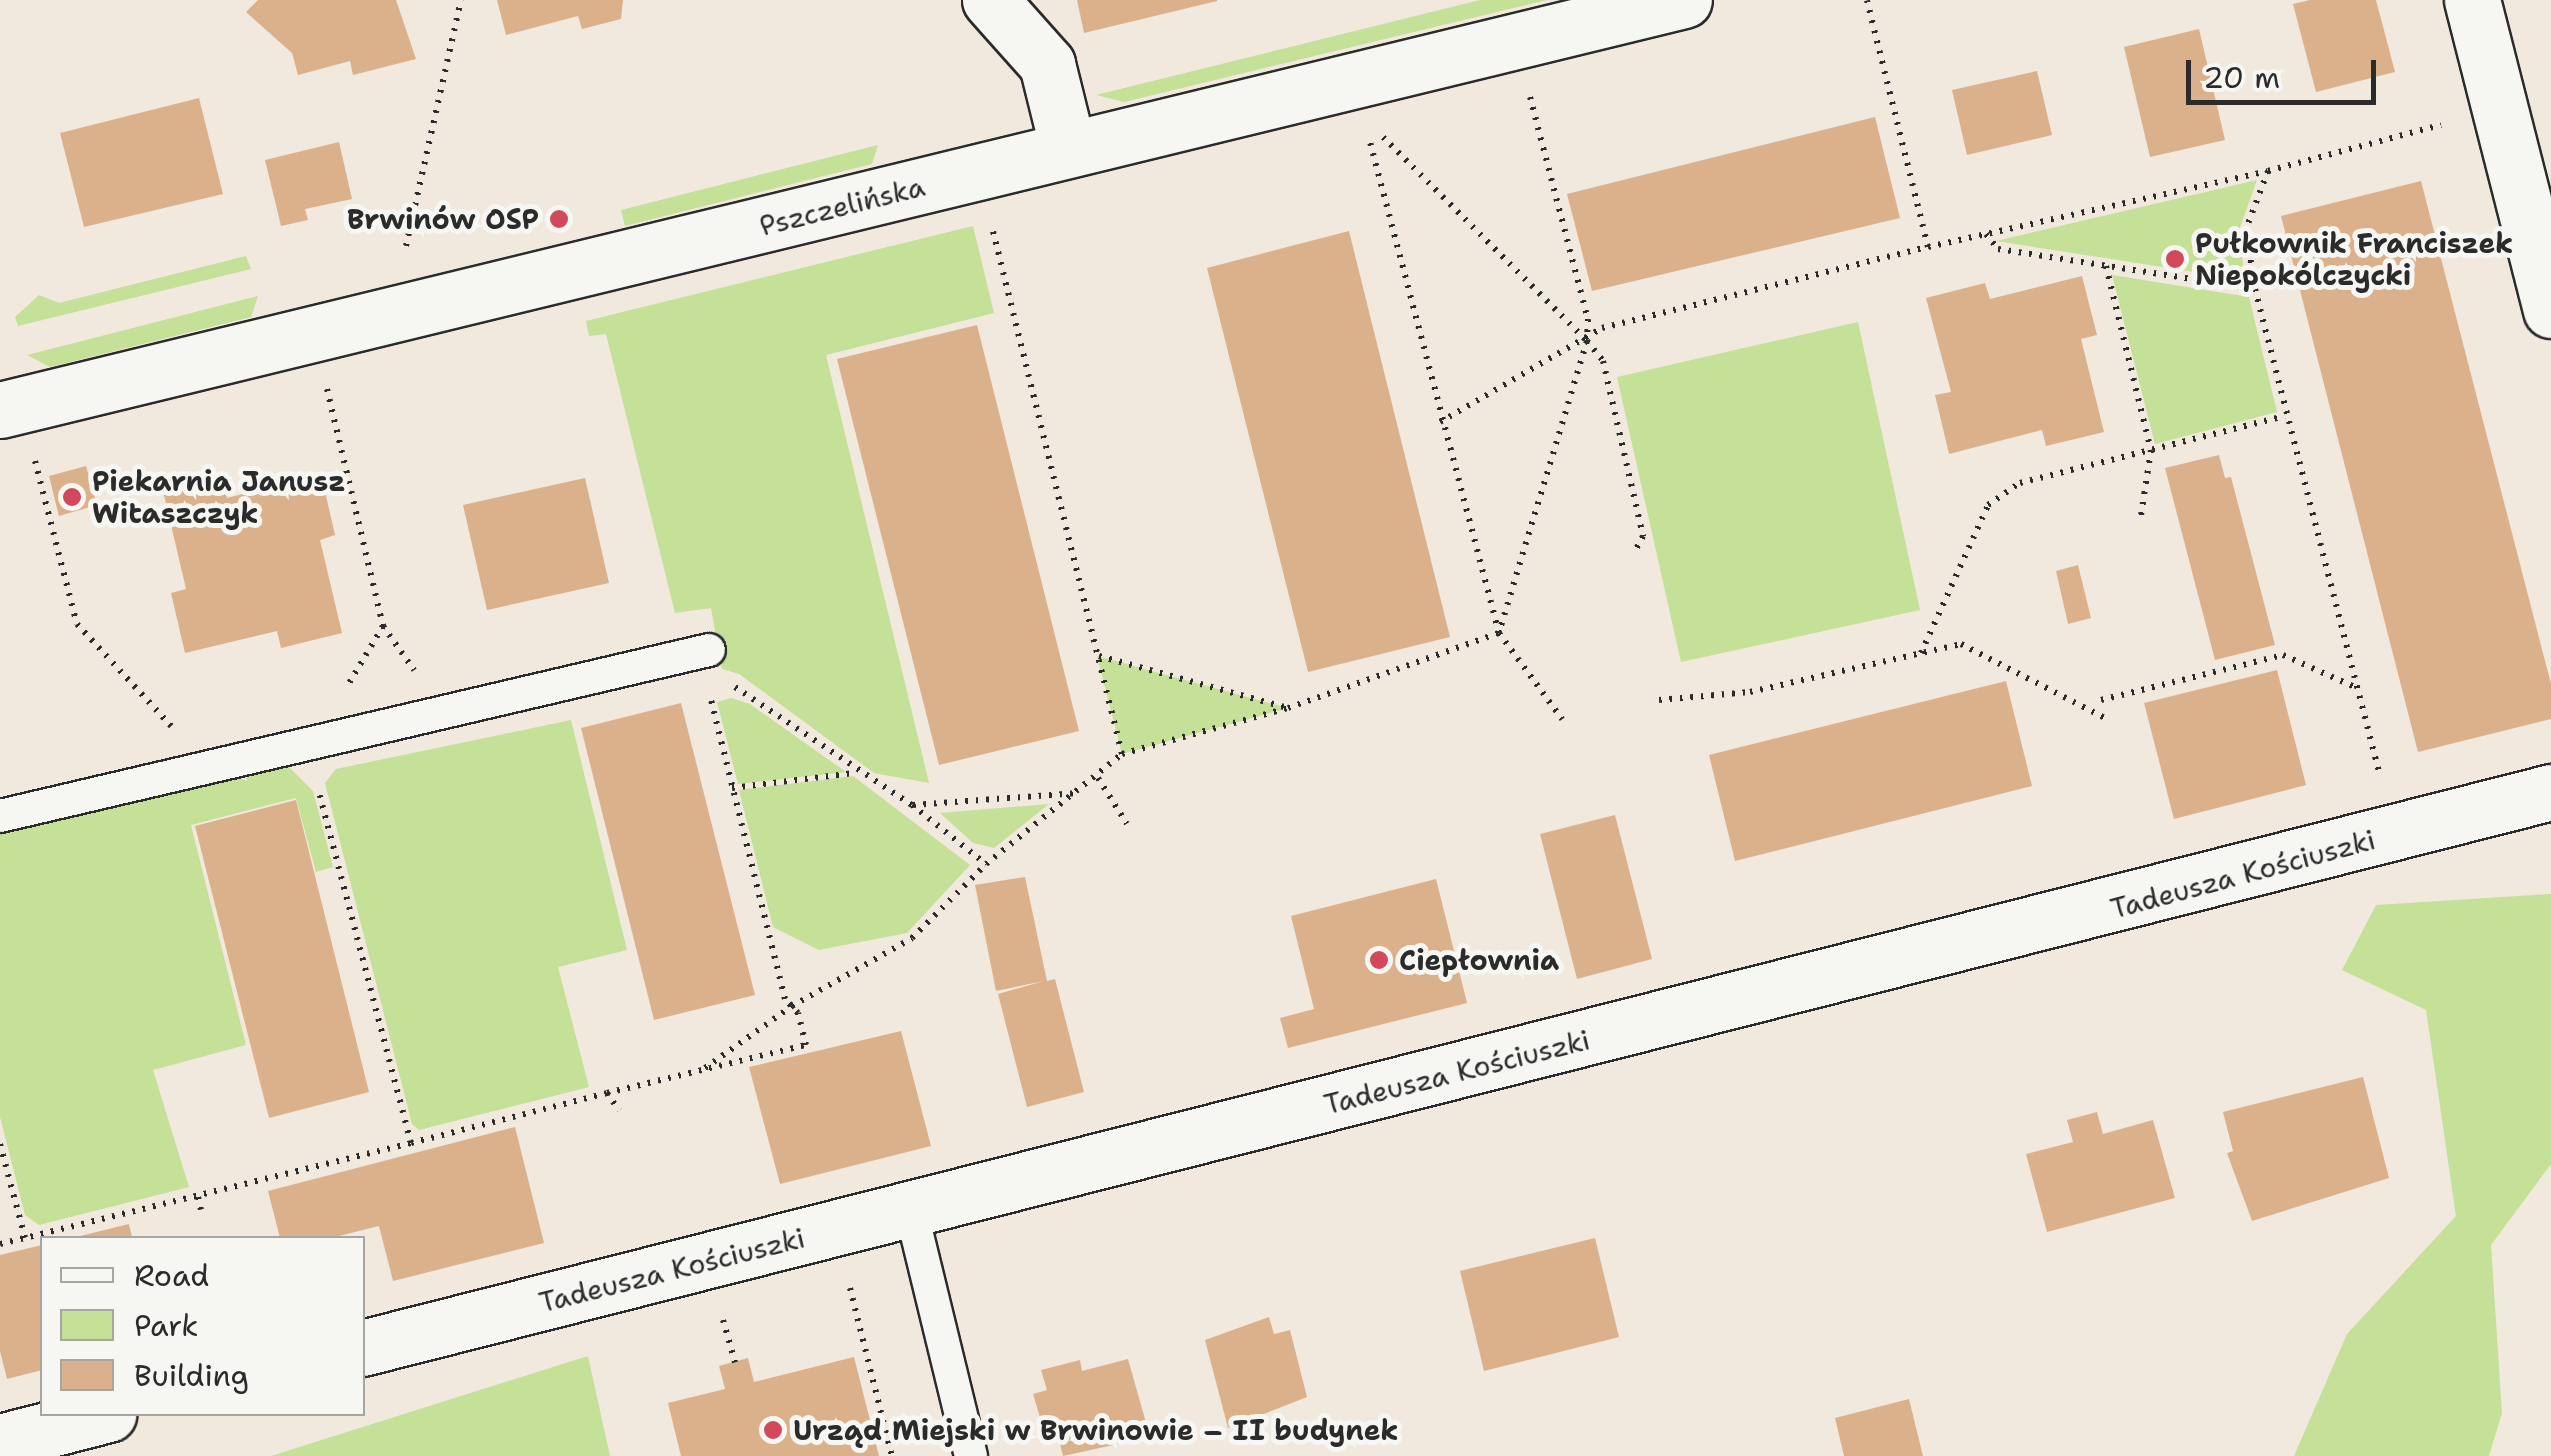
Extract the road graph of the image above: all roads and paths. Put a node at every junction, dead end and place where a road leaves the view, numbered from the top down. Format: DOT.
graph roads {
  1 [pos="461,0"];
  2 [pos="990,0"];
  3 [pos="1684,0"];
  4 [pos="1867,0"];
  5 [pos="2472,0"];
  6 [pos="1525,80"];
  7 [pos="1365,118"];
  8 [pos="2445,124"];
  9 [pos="1379,132"];
  10 [pos="1068,149"];
  11 [pos="2268,171"];
  12 [pos="988,212"];
  13 [pos="1986,234"];
  14 [pos="406,246"];
  15 [pos="1928,247"];
  16 [pos="2106,266"];
  17 [pos="2255,289"];
  18 [pos="2551,310"];
  19 [pos="1587,341"];
  20 [pos="322,372"];
  21 [pos="2285,416"];
  22 [pos="1440,422"];
  23 [pos="15,428"];
  24 [pos="2151,450"];
  25 [pos="2141,515"];
  26 [pos="1635,551"];
  27 [pos="1499,634"];
  28 [pos="709,650"];
  29 [pos="1921,653"];
  30 [pos="1097,656"];
  31 [pos="2357,688"];
  32 [pos="340,700"];
  33 [pos="1659,700"];
  34 [pos="2101,700"];
  35 [pos="1288,708"];
  36 [pos="1562,718"];
  37 [pos="2105,718"];
  38 [pos="1122,754"];
  39 [pos="206,764"];
  40 [pos="855,772"];
  41 [pos="1098,778"];
  42 [pos="2382,783"];
  43 [pos="317,785"];
  44 [pos="732,788"];
  45 [pos="2551,792"];
  46 [pos="1078,793"];
  47 [pos="912,805"];
  48 [pos="0,816"];
  49 [pos="1127,824"];
  50 [pos="986,864"];
  51 [pos="792,1006"];
  52 [pos="705,1068"];
  53 [pos="606,1094"];
  54 [pos="619,1110"];
  55 [pos="411,1143"];
  56 [pos="0,1144"];
  57 [pos="198,1197"];
  58 [pos="200,1210"];
  59 [pos="911,1210"];
  60 [pos="25,1238"];
  61 [pos="0,1244"];
  62 [pos="850,1288"];
  63 [pos="723,1320"];
  64 [pos="365,1347"];
  65 [pos="734,1362"];
  66 [pos="100,1416"];
  67 [pos="0,1442"];
  68 [pos="892,1456"];
  69 [pos="971,1456"];
  1 -- 14 [label="path"];
  2 -- 10 [label="street"];
  3 -- 10 [label="street, Pszczelińska"];
  4 -- 15 [label="path"];
  5 -- 18 [label="street"];
  6 -- 19 [label="path"];
  7 -- 22 [label="path"];
  8 -- 11 [label="path"];
  9 -- 19 [label="path"];
  10 -- 23 [label="street, Pszczelińska"];
  11 -- 13 [label="path"];
  11 -- 17 [label="path"];
  12 -- 30 [label="path"];
  13 -- 15 [label="path"];
  13 -- 16 [label="path"];
  15 -- 19 [label="path"];
  16 -- 17 [label="path"];
  16 -- 24 [label="path"];
  17 -- 21 [label="path"];
  19 -- 22 [label="path"];
  19 -- 26 [label="path"];
  19 -- 27 [label="path"];
  20 -- 32 [label="path"];
  21 -- 24 [label="path"];
  21 -- 31 [label="path"];
  22 -- 27 [label="path"];
  23 -- 39 [label="path"];
  24 -- 25 [label="path"];
  24 -- 29 [label="path"];
  27 -- 35 [label="path"];
  27 -- 36 [label="path"];
  28 -- 39 [label="lane"];
  29 -- 33 [label="path"];
  29 -- 37 [label="path"];
  30 -- 35 [label="path"];
  30 -- 38 [label="path"];
  31 -- 34 [label="path"];
  31 -- 42 [label="path"];
  35 -- 38 [label="path"];
  38 -- 41 [label="path"];
  39 -- 48 [label="lane"];
  40 -- 44 [label="path"];
  40 -- 44 [label="path"];
  40 -- 47 [label="path"];
  41 -- 46 [label="path"];
  41 -- 49 [label="path"];
  43 -- 55 [label="path"];
  44 -- 51 [label="path"];
  45 -- 59 [label="street, Tadeusza Kościuszki"];
  46 -- 47 [label="path"];
  46 -- 50 [label="path"];
  47 -- 50 [label="path"];
  50 -- 51 [label="path"];
  51 -- 52 [label="path"];
  51 -- 52 [label="path"];
  52 -- 53 [label="path"];
  53 -- 54 [label="path"];
  53 -- 55 [label="path"];
  55 -- 57 [label="path"];
  56 -- 60 [label="path"];
  57 -- 58 [label="path"];
  57 -- 60 [label="path"];
  59 -- 64 [label="street, Tadeusza Kościuszki"];
  59 -- 69 [label="lane"];
  60 -- 61 [label="path"];
  62 -- 68 [label="path"];
  63 -- 65 [label="path"];
  66 -- 67 [label="street"];
}
